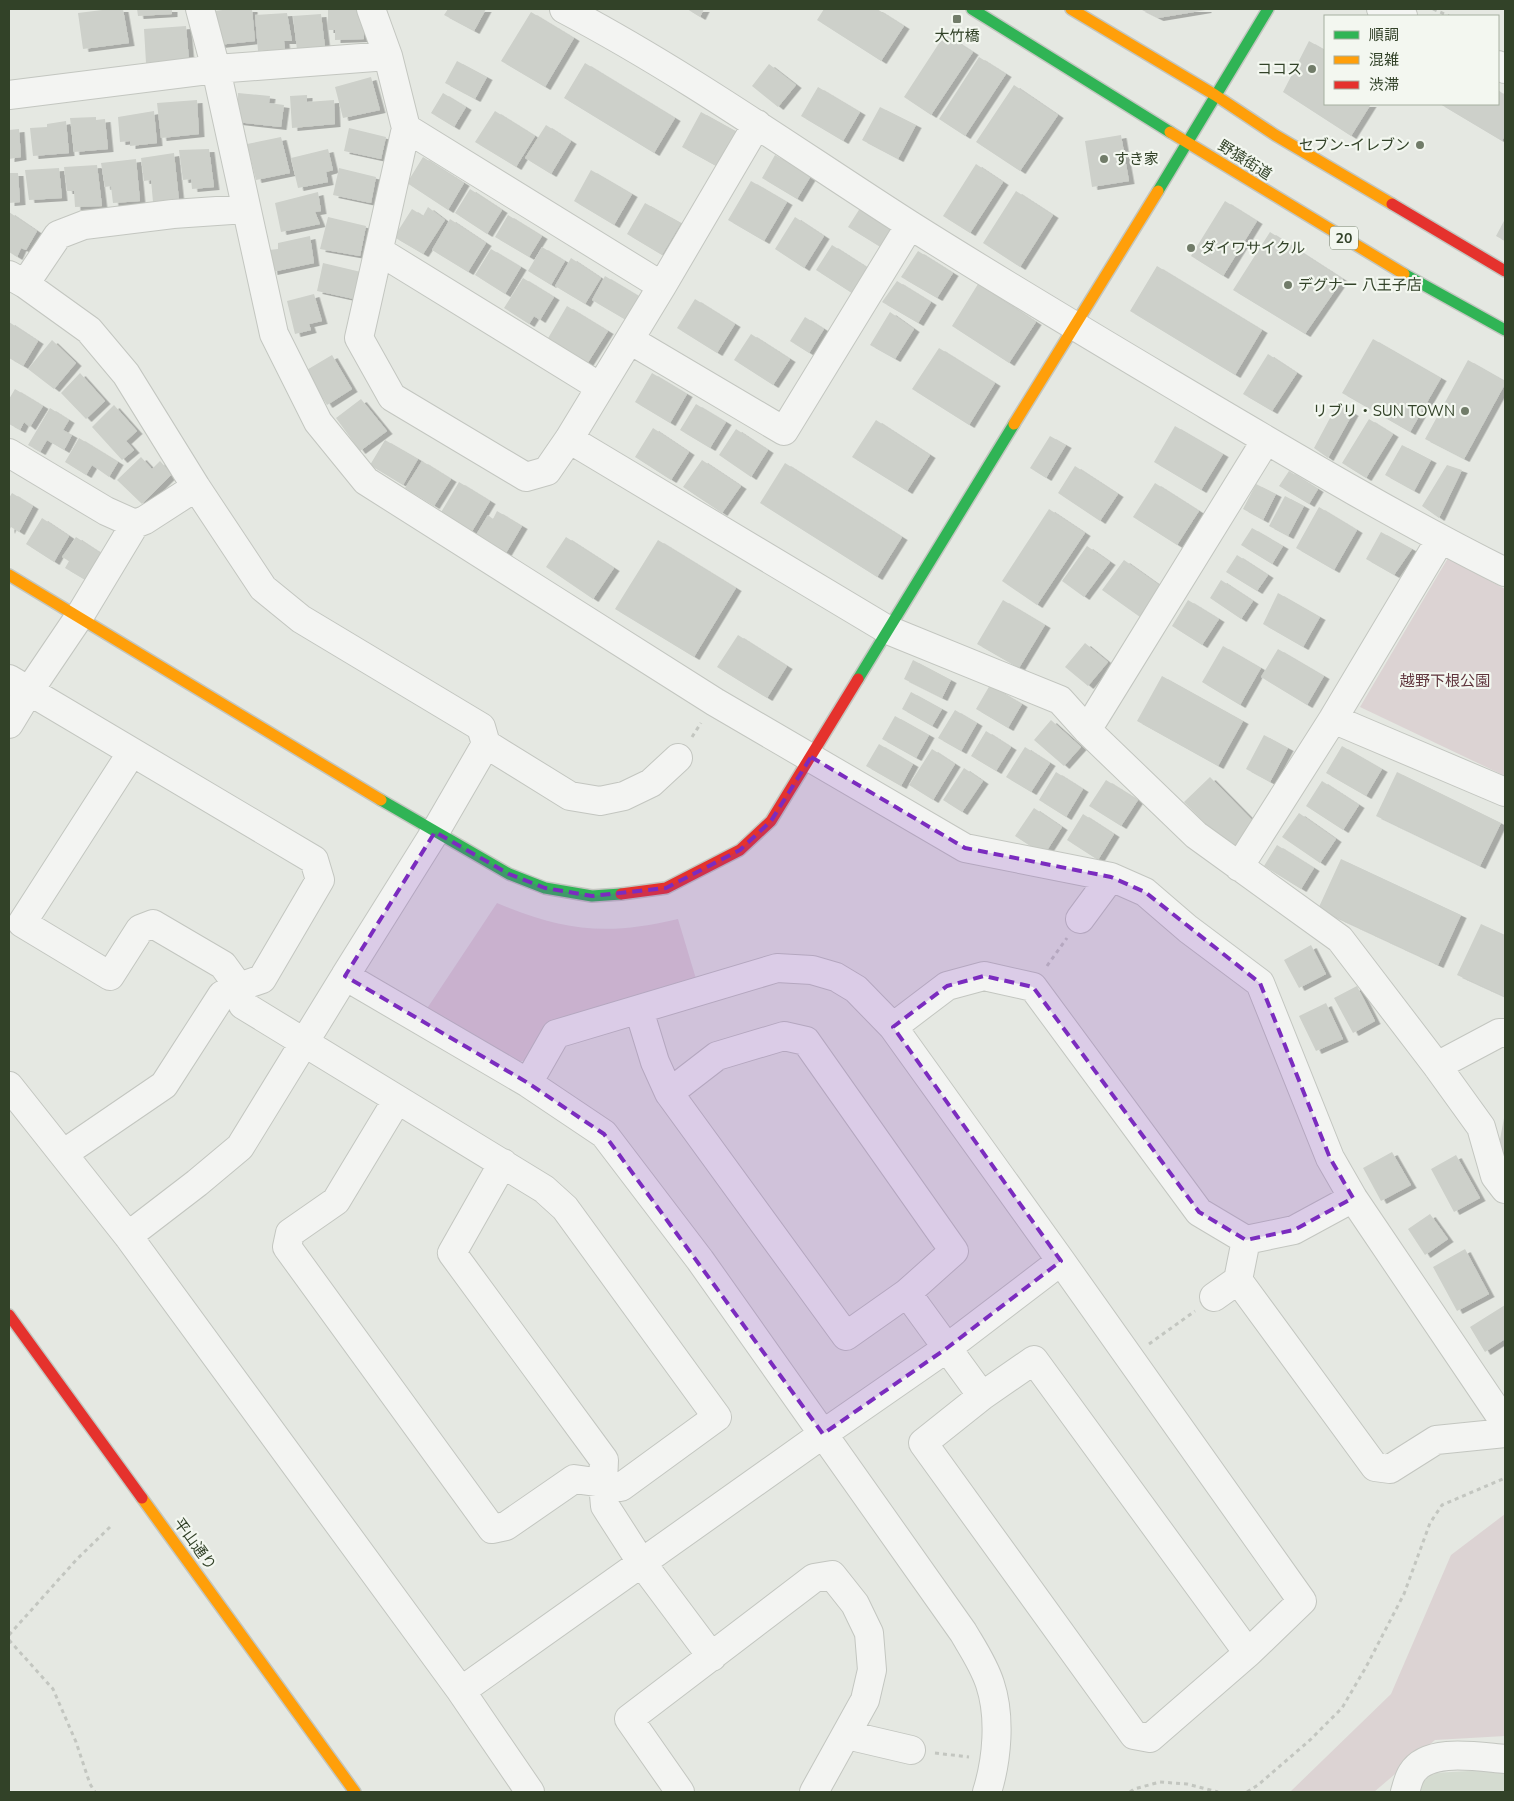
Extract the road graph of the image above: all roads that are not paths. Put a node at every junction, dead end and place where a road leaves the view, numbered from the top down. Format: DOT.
graph roads {
  1 [pos="200,9"];
  2 [pos="371,9"];
  3 [pos="564,9"];
  4 [pos="972,9"];
  5 [pos="1071,9"];
  6 [pos="1268,9"];
  7 [pos="1381,9"];
  8 [pos="1400,15"];
  9 [pos="388,56"];
  10 [pos="216,69"];
  11 [pos="1215,95"];
  12 [pos="9,96"];
  13 [pos="756,124"];
  14 [pos="406,128"];
  15 [pos="1187,141"];
  16 [pos="246,209"];
  17 [pos="910,225"];
  18 [pos="379,251"];
  19 [pos="1505,271"];
  20 [pos="17,280"];
  21 [pos="662,286"];
  22 [pos="1074,326"];
  23 [pos="1505,330"];
  24 [pos="630,340"];
  25 [pos="600,387"];
  26 [pos="569,439"];
  27 [pos="1266,440"];
  28 [pos="9,453"];
  29 [pos="196,488"];
  30 [pos="135,524"];
  31 [pos="1440,540"];
  32 [pos="1505,572"];
  33 [pos="9,575"];
  34 [pos="78,617"];
  35 [pos="888,630"];
  36 [pos="19,685"];
  37 [pos="1333,719"];
  38 [pos="9,724"];
  39 [pos="1087,730"];
  40 [pos="486,744"];
  41 [pos="132,752"];
  42 [pos="811,757"];
  43 [pos="678,758"];
  44 [pos="1505,792"];
  45 [pos="435,832"];
  46 [pos="1239,867"];
  47 [pos="1111,877"];
  48 [pos="1080,919"];
  49 [pos="345,976"];
  50 [pos="239,987"];
  51 [pos="639,1010"];
  52 [pos="893,1027"];
  53 [pos="1505,1033"];
  54 [pos="305,1042"];
  55 [pos="1437,1066"];
  56 [pos="528,1082"];
  57 [pos="9,1086"];
  58 [pos="670,1093"];
  59 [pos="397,1100"];
  60 [pos="63,1154"];
  61 [pos="503,1163"];
  62 [pos="1505,1189"];
  63 [pos="1353,1198"];
  64 [pos="128,1236"];
  65 [pos="1246,1240"];
  66 [pos="1062,1260"];
  67 [pos="1238,1280"];
  68 [pos="907,1293"];
  69 [pos="1214,1297"];
  70 [pos="9,1315"];
  71 [pos="947,1348"];
  72 [pos="982,1396"];
  73 [pos="1505,1423"];
  74 [pos="1505,1433"];
  75 [pos="823,1434"];
  76 [pos="603,1483"];
  77 [pos="641,1562"];
  78 [pos="1248,1653"];
  79 [pos="712,1657"];
  80 [pos="461,1691"];
  81 [pos="847,1735"];
  82 [pos="911,1750"];
  83 [pos="1505,1759"];
  84 [pos="355,1792"];
  85 [pos="530,1792"];
  86 [pos="680,1792"];
  87 [pos="814,1792"];
  88 [pos="987,1792"];
  89 [pos="1405,1792"];
  1 -- 10 [label="street"];
  2 -- 9 [label="street"];
  3 -- 13 [label="street"];
  4 -- 15 [label="street, 野猿街道 / 20"];
  5 -- 11 [label="street"];
  6 -- 11 [label="street"];
  7 -- 8 [label="street"];
  9 -- 10 [label="street"];
  9 -- 14 [label="street"];
  10 -- 12 [label="street"];
  10 -- 16 [label="street"];
  11 -- 15 [label="street"];
  11 -- 19 [label="street"];
  13 -- 17 [label="street"];
  13 -- 21 [label="street"];
  14 -- 18 [label="street"];
  14 -- 21 [label="street"];
  15 -- 22 [label="street"];
  15 -- 23 [label="street, 野猿街道 / 20"];
  16 -- 20 [label="street"];
  16 -- 42 [label="street"];
  17 -- 22 [label="street"];
  17 -- 24 [label="street"];
  18 -- 25 [label="street"];
  18 -- 26 [label="street"];
  20 -- 29 [label="street"];
  21 -- 24 [label="street"];
  22 -- 27 [label="street"];
  22 -- 35 [label="street"];
  24 -- 25 [label="street"];
  25 -- 26 [label="street"];
  26 -- 35 [label="street"];
  27 -- 31 [label="street"];
  27 -- 39 [label="street"];
  28 -- 30 [label="street"];
  29 -- 30 [label="street"];
  29 -- 40 [label="street"];
  30 -- 34 [label="street"];
  31 -- 32 [label="street"];
  31 -- 37 [label="street"];
  33 -- 34 [label="street"];
  34 -- 36 [label="street"];
  34 -- 45 [label="street"];
  35 -- 39 [label="street"];
  35 -- 42 [label="street"];
  36 -- 38 [label="street"];
  36 -- 41 [label="street"];
  37 -- 44 [label="street"];
  37 -- 46 [label="street"];
  39 -- 46 [label="street"];
  40 -- 43 [label="street"];
  40 -- 45 [label="street"];
  41 -- 50 [label="street"];
  41 -- 50 [label="street"];
  42 -- 45 [label="street"];
  42 -- 47 [label="street"];
  45 -- 49 [label="street"];
  46 -- 55 [label="street"];
  47 -- 48 [label="street"];
  47 -- 63 [label="street"];
  49 -- 54 [label="street"];
  49 -- 56 [label="street"];
  50 -- 54 [label="street"];
  50 -- 60 [label="street"];
  51 -- 52 [label="street"];
  51 -- 56 [label="street"];
  51 -- 58 [label="street"];
  52 -- 65 [label="street"];
  52 -- 66 [label="street"];
  53 -- 55 [label="street"];
  54 -- 59 [label="street"];
  54 -- 64 [label="street"];
  55 -- 62 [label="street"];
  56 -- 75 [label="street"];
  57 -- 60 [label="street"];
  58 -- 68 [label="street"];
  58 -- 68 [label="street"];
  59 -- 61 [label="street"];
  59 -- 76 [label="street"];
  60 -- 64 [label="street"];
  61 -- 76 [label="street"];
  61 -- 76 [label="street"];
  63 -- 65 [label="street"];
  63 -- 73 [label="street"];
  64 -- 80 [label="street"];
  65 -- 67 [label="street"];
  66 -- 71 [label="street"];
  66 -- 78 [label="street"];
  67 -- 69 [label="street"];
  67 -- 74 [label="street"];
  68 -- 71 [label="street"];
  70 -- 84 [label="street, 平山通り"];
  71 -- 72 [label="street"];
  71 -- 75 [label="street"];
  72 -- 78 [label="street"];
  72 -- 78 [label="street"];
  75 -- 77 [label="street"];
  75 -- 88 [label="street"];
  76 -- 77 [label="street"];
  77 -- 79 [label="street"];
  77 -- 80 [label="street"];
  79 -- 81 [label="street"];
  79 -- 86 [label="street"];
  80 -- 85 [label="street"];
  81 -- 82 [label="street"];
  81 -- 87 [label="street"];
  83 -- 89 [label="street"];
}
